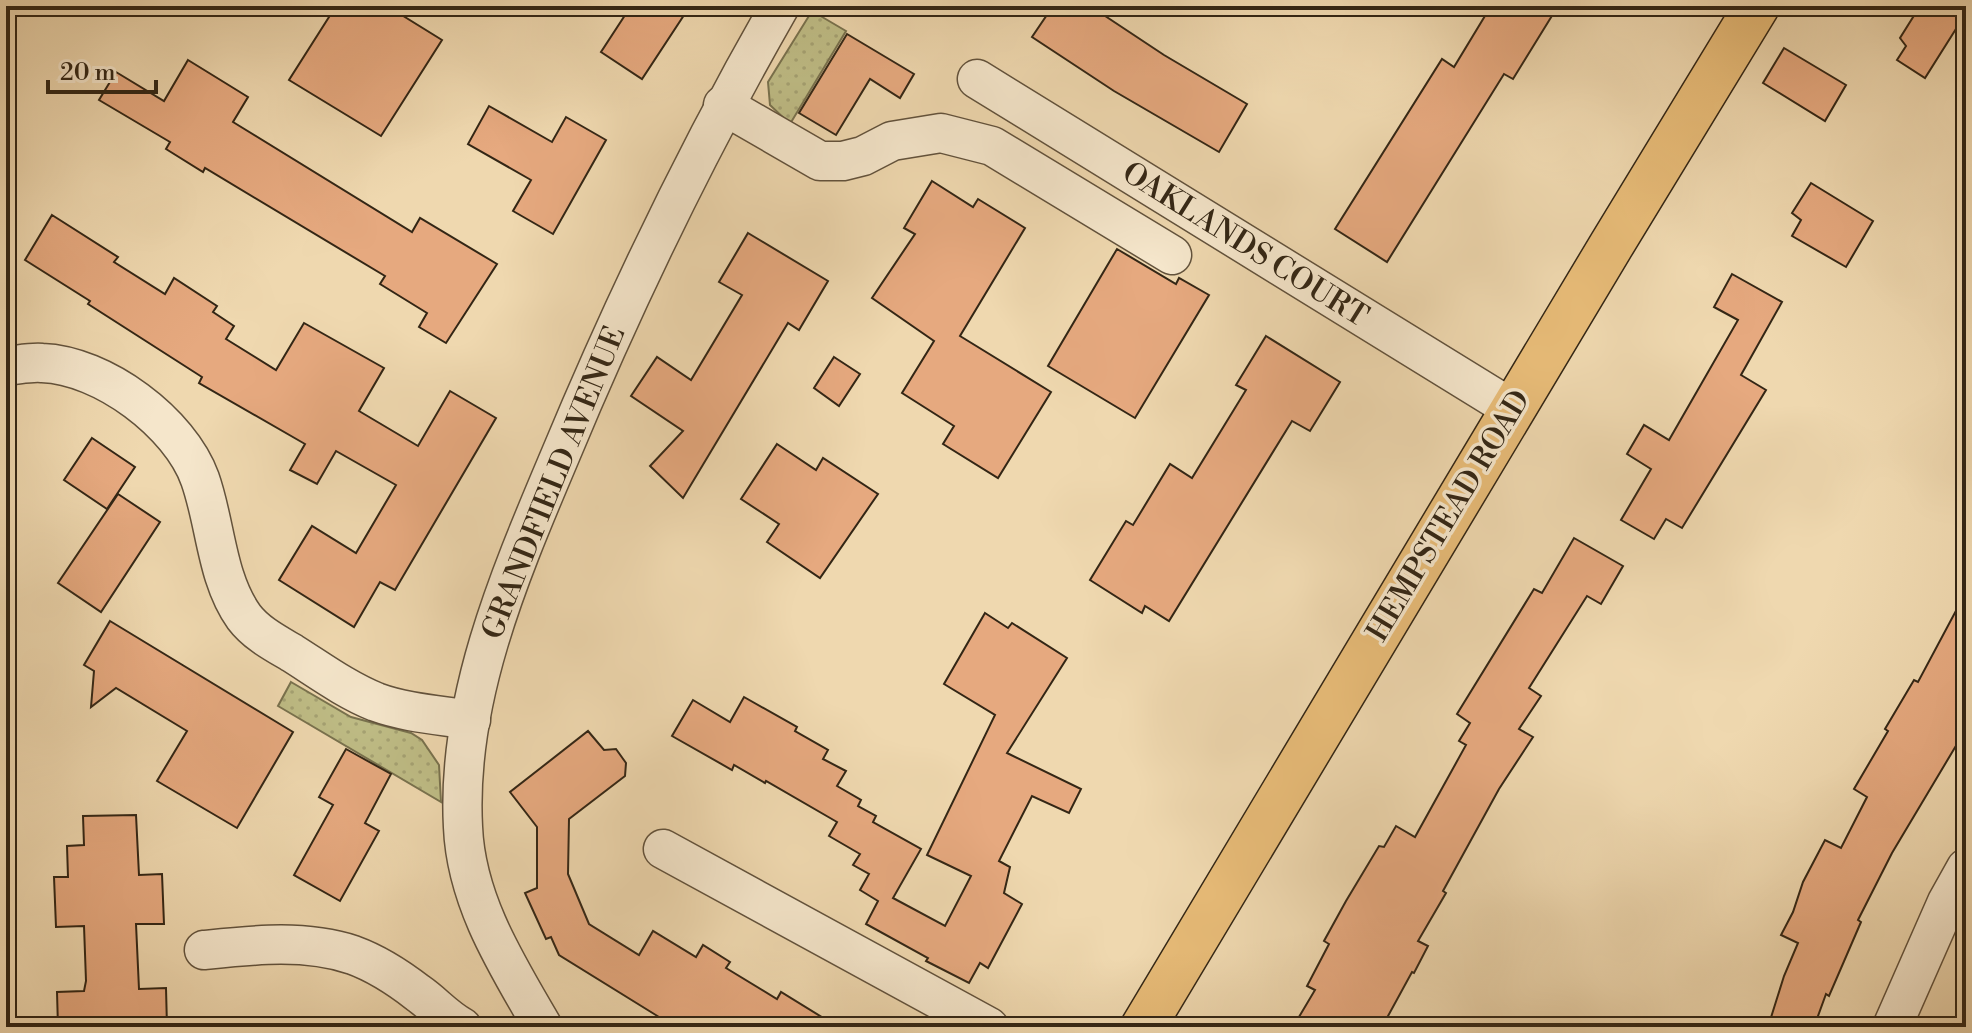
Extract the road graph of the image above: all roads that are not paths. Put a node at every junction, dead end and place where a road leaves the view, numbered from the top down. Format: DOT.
graph roads {
  1 [pos="780,6"];
  2 [pos="1757,6"];
  3 [pos="977,79"];
  4 [pos="723,105"];
  5 [pos="1172,255"];
  6 [pos="6,366"];
  7 [pos="1514,410"];
  8 [pos="471,720"];
  9 [pos="663,849"];
  10 [pos="1966,868"];
  11 [pos="204,950"];
  12 [pos="526,1022"];
  13 [pos="462,1027"];
  14 [pos="989,1027"];
  15 [pos="1143,1027"];
  16 [pos="1892,1027"];
  1 -- 4 [label="street, GRANDFIELD AVENUE"];
  2 -- 7 [label="main road, HEMPSTEAD ROAD"];
  3 -- 7 [label="street, OAKLANDS COURT"];
  4 -- 5 [label="street"];
  4 -- 8 [label="street, GRANDFIELD AVENUE"];
  6 -- 8 [label="street"];
  7 -- 15 [label="main road, HEMPSTEAD ROAD"];
  8 -- 12 [label="street, GRANDFIELD AVENUE"];
  9 -- 14 [label="street"];
  10 -- 16 [label="street"];
  11 -- 13 [label="street"];
}
